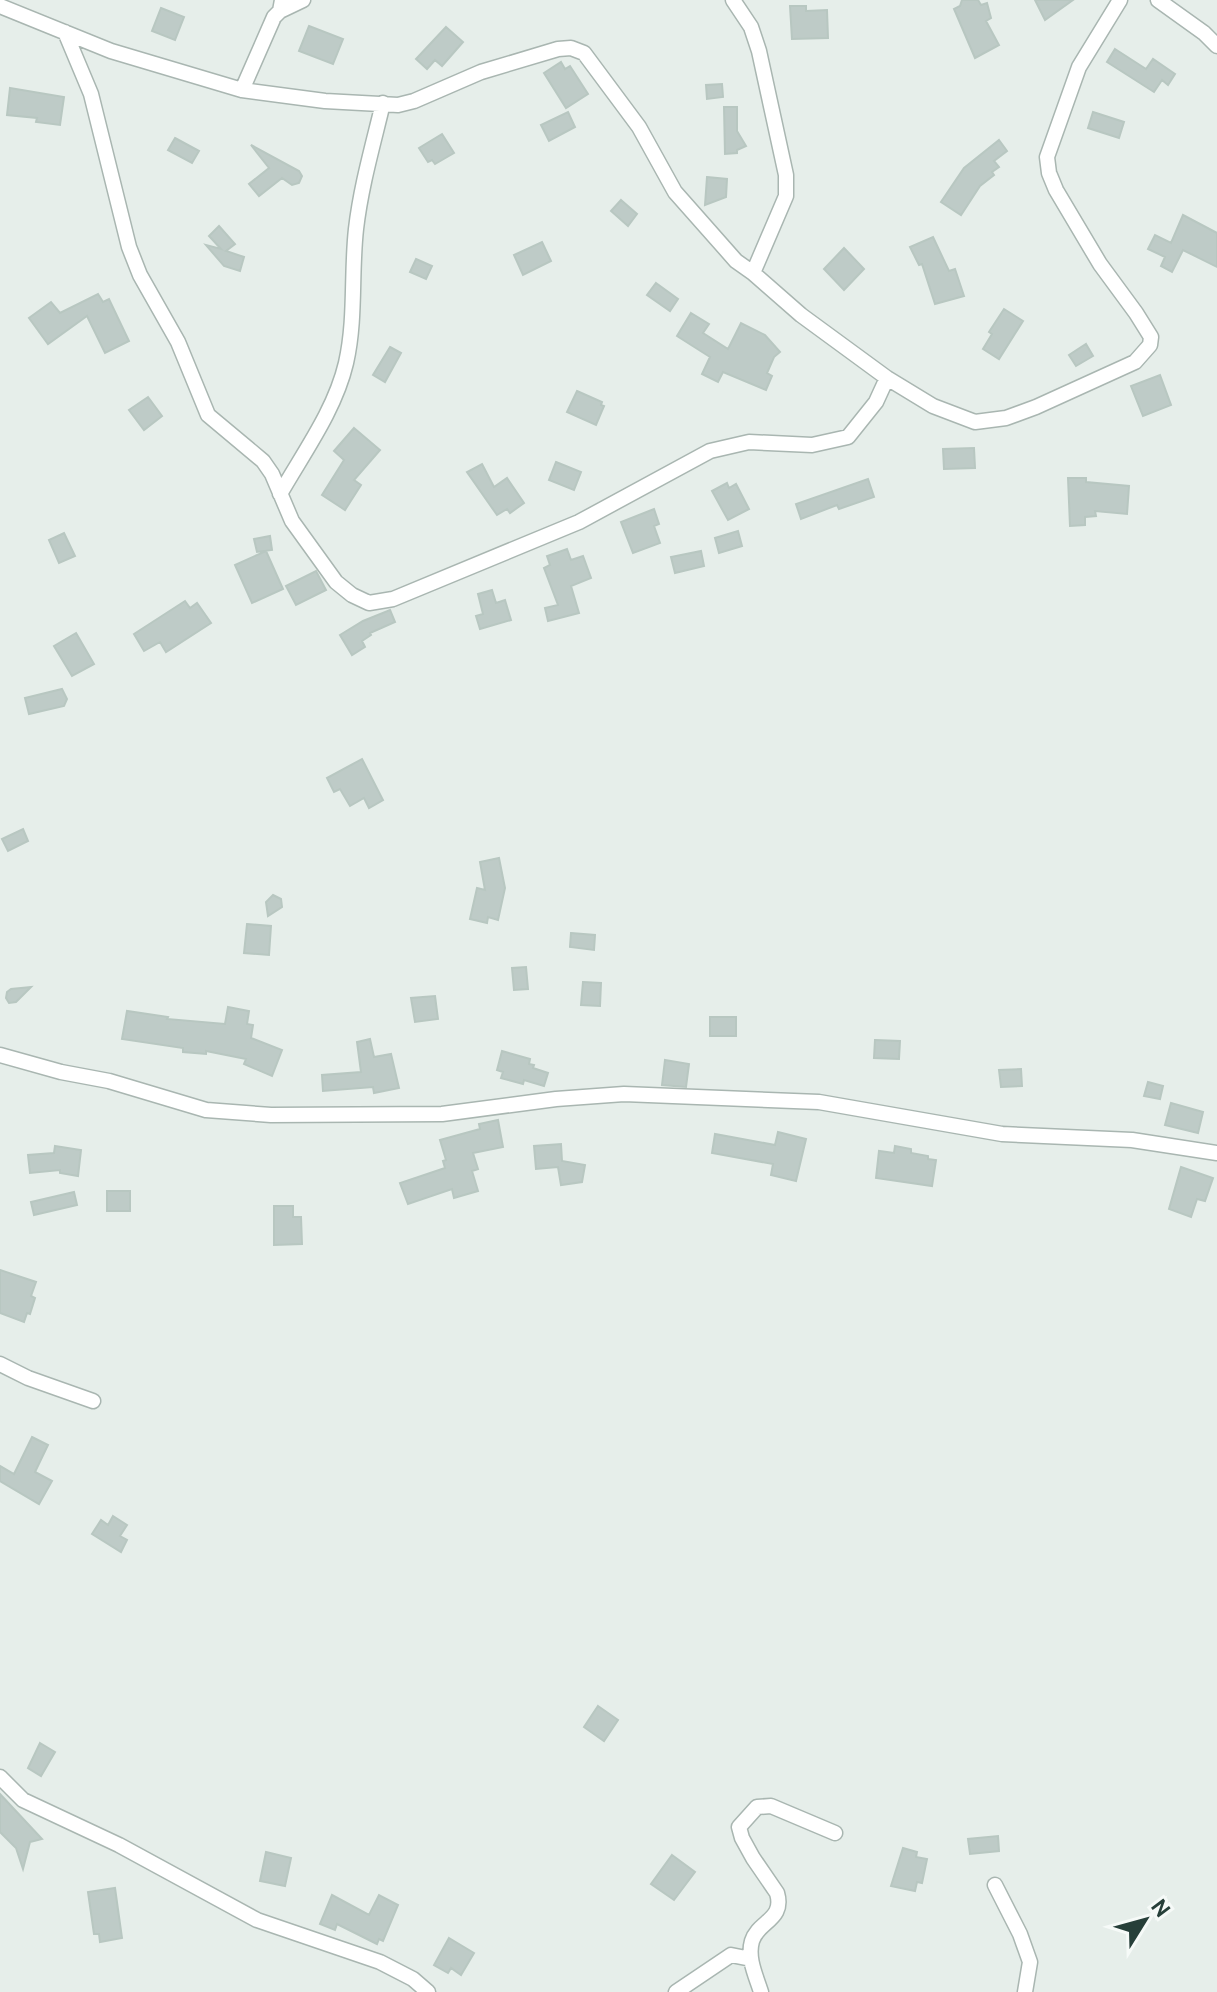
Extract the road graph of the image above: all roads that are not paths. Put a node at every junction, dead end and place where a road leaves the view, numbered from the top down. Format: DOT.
graph roads {
  1 [pos="303,0"];
  2 [pos="733,0"];
  3 [pos="1120,0"];
  4 [pos="1158,0"];
  5 [pos="281,5"];
  6 [pos="0,6"];
  7 [pos="65,32"];
  8 [pos="1217,46"];
  9 [pos="242,90"];
  10 [pos="383,103"];
  11 [pos="753,273"];
  12 [pos="887,378"];
  13 [pos="280,494"];
  14 [pos="0,1055"];
  15 [pos="1217,1153"];
  16 [pos="0,1364"];
  17 [pos="93,1401"];
  18 [pos="0,1777"];
  19 [pos="835,1833"];
  20 [pos="995,1885"];
  21 [pos="751,1959"];
  22 [pos="428,1992"];
  23 [pos="676,1992"];
  24 [pos="761,1992"];
  25 [pos="1025,1992"];
  1 -- 5 [label="street"];
  2 -- 11 [label="street"];
  3 -- 12 [label="street"];
  4 -- 8 [label="street"];
  5 -- 9 [label="street"];
  6 -- 7 [label="street"];
  7 -- 9 [label="street"];
  7 -- 13 [label="street"];
  9 -- 10 [label="street"];
  10 -- 11 [label="street"];
  10 -- 13 [label="street"];
  11 -- 12 [label="street"];
  12 -- 13 [label="street"];
  14 -- 15 [label="street"];
  16 -- 17 [label="street"];
  18 -- 22 [label="street"];
  19 -- 21 [label="street"];
  20 -- 25 [label="street"];
  21 -- 23 [label="street"];
  21 -- 24 [label="street"];
}
